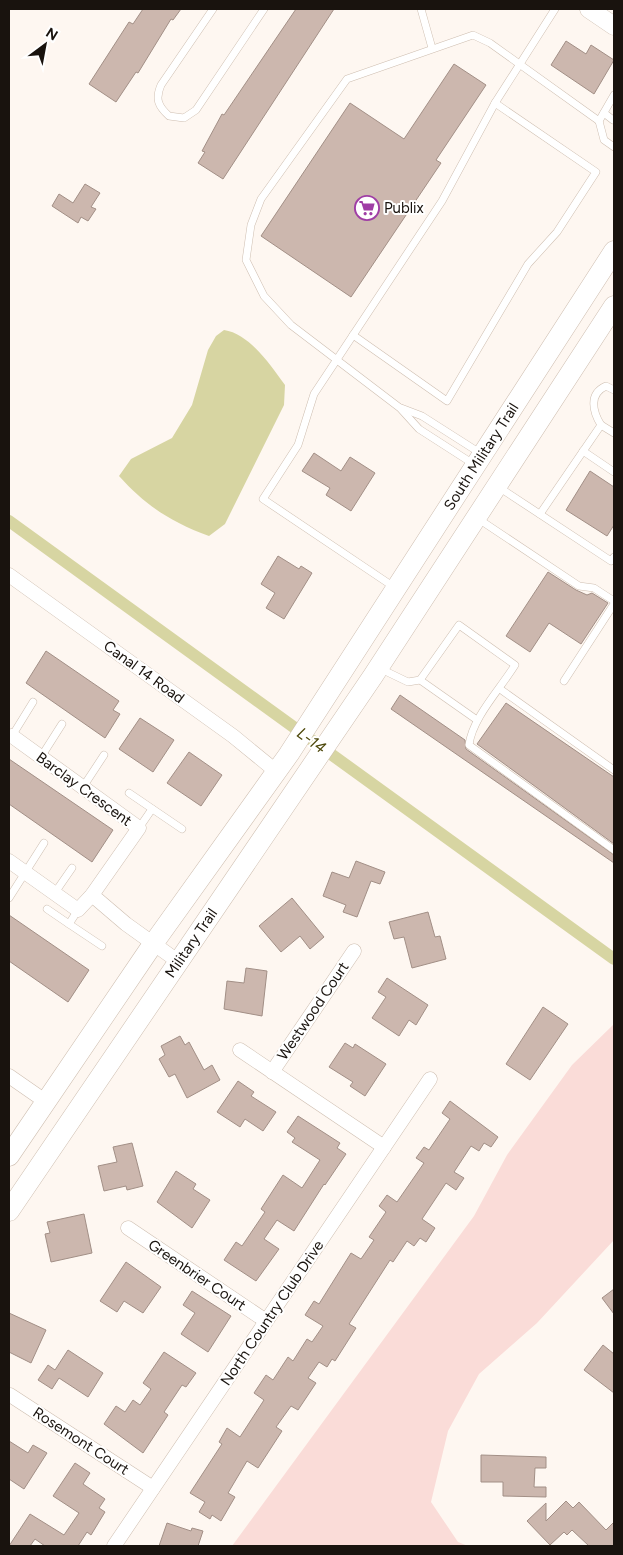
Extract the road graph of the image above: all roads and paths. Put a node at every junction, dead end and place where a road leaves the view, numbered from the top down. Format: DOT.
graph roads {
  1 [pos="213,9"];
  2 [pos="264,9"];
  3 [pos="421,9"];
  4 [pos="555,9"];
  5 [pos="589,9"];
  6 [pos="614,26"];
  7 [pos="432,48"];
  8 [pos="519,65"];
  9 [pos="614,95"];
  10 [pos="496,103"];
  11 [pos="604,113"];
  12 [pos="613,120"];
  13 [pos="599,121"];
  14 [pos="614,147"];
  15 [pos="614,250"];
  16 [pos="578,306"];
  17 [pos="613,311"];
  18 [pos="353,335"];
  19 [pos="336,361"];
  20 [pos="614,390"];
  21 [pos="400,408"];
  22 [pos="601,425"];
  23 [pos="614,433"];
  24 [pos="583,451"];
  25 [pos="480,460"];
  26 [pos="514,460"];
  27 [pos="614,472"];
  28 [pos="497,486"];
  29 [pos="480,513"];
  30 [pos="540,514"];
  31 [pos="614,557"];
  32 [pos="9,575"];
  33 [pos="397,589"];
  34 [pos="614,603"];
  35 [pos="348,664"];
  36 [pos="376,672"];
  37 [pos="420,680"];
  38 [pos="564,681"];
  39 [pos="500,689"];
  40 [pos="33,702"];
  41 [pos="477,720"];
  42 [pos="62,724"];
  43 [pos="12,736"];
  44 [pos="104,755"];
  45 [pos="41,757"];
  46 [pos="614,770"];
  47 [pos="277,772"];
  48 [pos="82,787"];
  49 [pos="129,793"];
  50 [pos="152,808"];
  51 [pos="139,828"];
  52 [pos="182,828"];
  53 [pos="44,843"];
  54 [pos="614,850"];
  55 [pos="9,861"];
  56 [pos="72,868"];
  57 [pos="25,873"];
  58 [pos="54,894"];
  59 [pos="92,895"];
  60 [pos="9,898"];
  61 [pos="47,909"];
  62 [pos="78,910"];
  63 [pos="68,924"];
  64 [pos="153,944"];
  65 [pos="102,946"];
  66 [pos="354,951"];
  67 [pos="179,962"];
  68 [pos="240,1050"];
  69 [pos="272,1072"];
  70 [pos="9,1076"];
  71 [pos="430,1079"];
  72 [pos="46,1101"];
  73 [pos="384,1147"];
  74 [pos="9,1156"];
  75 [pos="9,1211"];
  76 [pos="128,1228"];
  77 [pos="266,1321"];
  78 [pos="10,1395"];
  79 [pos="153,1488"];
  80 [pos="114,1546"];
  1 -- 2 [label="lane"];
  3 -- 7 [label="lane"];
  4 -- 8 [label="lane"];
  5 -- 6 [label="street"];
  7 -- 8 [label="lane"];
  7 -- 19 [label="lane"];
  8 -- 10 [label="lane"];
  8 -- 13 [label="lane"];
  9 -- 11 [label="lane"];
  10 -- 18 [label="lane"];
  10 -- 18 [label="lane"];
  11 -- 12 [label="lane"];
  11 -- 13 [label="lane"];
  13 -- 14 [label="lane"];
  15 -- 16 [label="main road, South Military Trail"];
  16 -- 25 [label="main road, South Military Trail"];
  16 -- 26 [label="main road"];
  17 -- 26 [label="main road, South Military Trail"];
  18 -- 19 [label="lane"];
  19 -- 21 [label="lane"];
  19 -- 33 [label="lane"];
  20 -- 22 [label="lane"];
  21 -- 25 [label="lane"];
  21 -- 25 [label="lane"];
  22 -- 23 [label="lane"];
  22 -- 24 [label="lane"];
  24 -- 27 [label="lane"];
  24 -- 30 [label="lane"];
  25 -- 29 [label="main road"];
  25 -- 33 [label="main road, South Military Trail"];
  26 -- 28 [label="main road, South Military Trail"];
  28 -- 29 [label="main road, South Military Trail"];
  28 -- 30 [label="lane"];
  29 -- 34 [label="lane"];
  29 -- 36 [label="main road, South Military Trail"];
  30 -- 31 [label="lane"];
  32 -- 47 [label="street, Canal 14 Road"];
  33 -- 35 [label="main road, South Military Trail"];
  34 -- 38 [label="lane"];
  35 -- 47 [label="main road, Military Trail"];
  36 -- 37 [label="lane"];
  36 -- 67 [label="main road, Military Trail"];
  37 -- 39 [label="lane"];
  37 -- 41 [label="lane"];
  39 -- 41 [label="lane"];
  39 -- 46 [label="lane"];
  40 -- 43 [label="lane"];
  41 -- 54 [label="lane"];
  42 -- 45 [label="lane"];
  43 -- 45 [label="street, Barclay Crescent"];
  44 -- 48 [label="lane"];
  45 -- 48 [label="street, Barclay Crescent"];
  47 -- 64 [label="main road, Military Trail"];
  48 -- 51 [label="street, Barclay Crescent"];
  49 -- 50 [label="lane"];
  50 -- 51 [label="lane"];
  50 -- 52 [label="lane"];
  51 -- 59 [label="street, Barclay Crescent"];
  53 -- 57 [label="lane"];
  55 -- 57 [label="street"];
  56 -- 58 [label="lane"];
  57 -- 58 [label="street"];
  57 -- 60 [label="lane"];
  58 -- 62 [label="street"];
  59 -- 62 [label="street, Barclay Crescent"];
  59 -- 64 [label="street"];
  61 -- 63 [label="lane"];
  62 -- 63 [label="lane"];
  63 -- 65 [label="lane"];
  64 -- 67 [label="street"];
  64 -- 72 [label="main road, Military Trail"];
  66 -- 69 [label="street, Westwood Court"];
  67 -- 75 [label="main road, Military Trail"];
  68 -- 69 [label="street, Westwood Court"];
  69 -- 73 [label="street, Westwood Court"];
  70 -- 72 [label="street"];
  71 -- 73 [label="street, North Country Club Drive"];
  72 -- 74 [label="main road, Military Trail"];
  73 -- 77 [label="street, North Country Club Drive"];
  76 -- 77 [label="street, Greenbrier Court"];
  77 -- 79 [label="street, North Country Club Drive"];
  78 -- 79 [label="street, Rosemont Court"];
  79 -- 80 [label="street, North Country Club Drive"];
}
